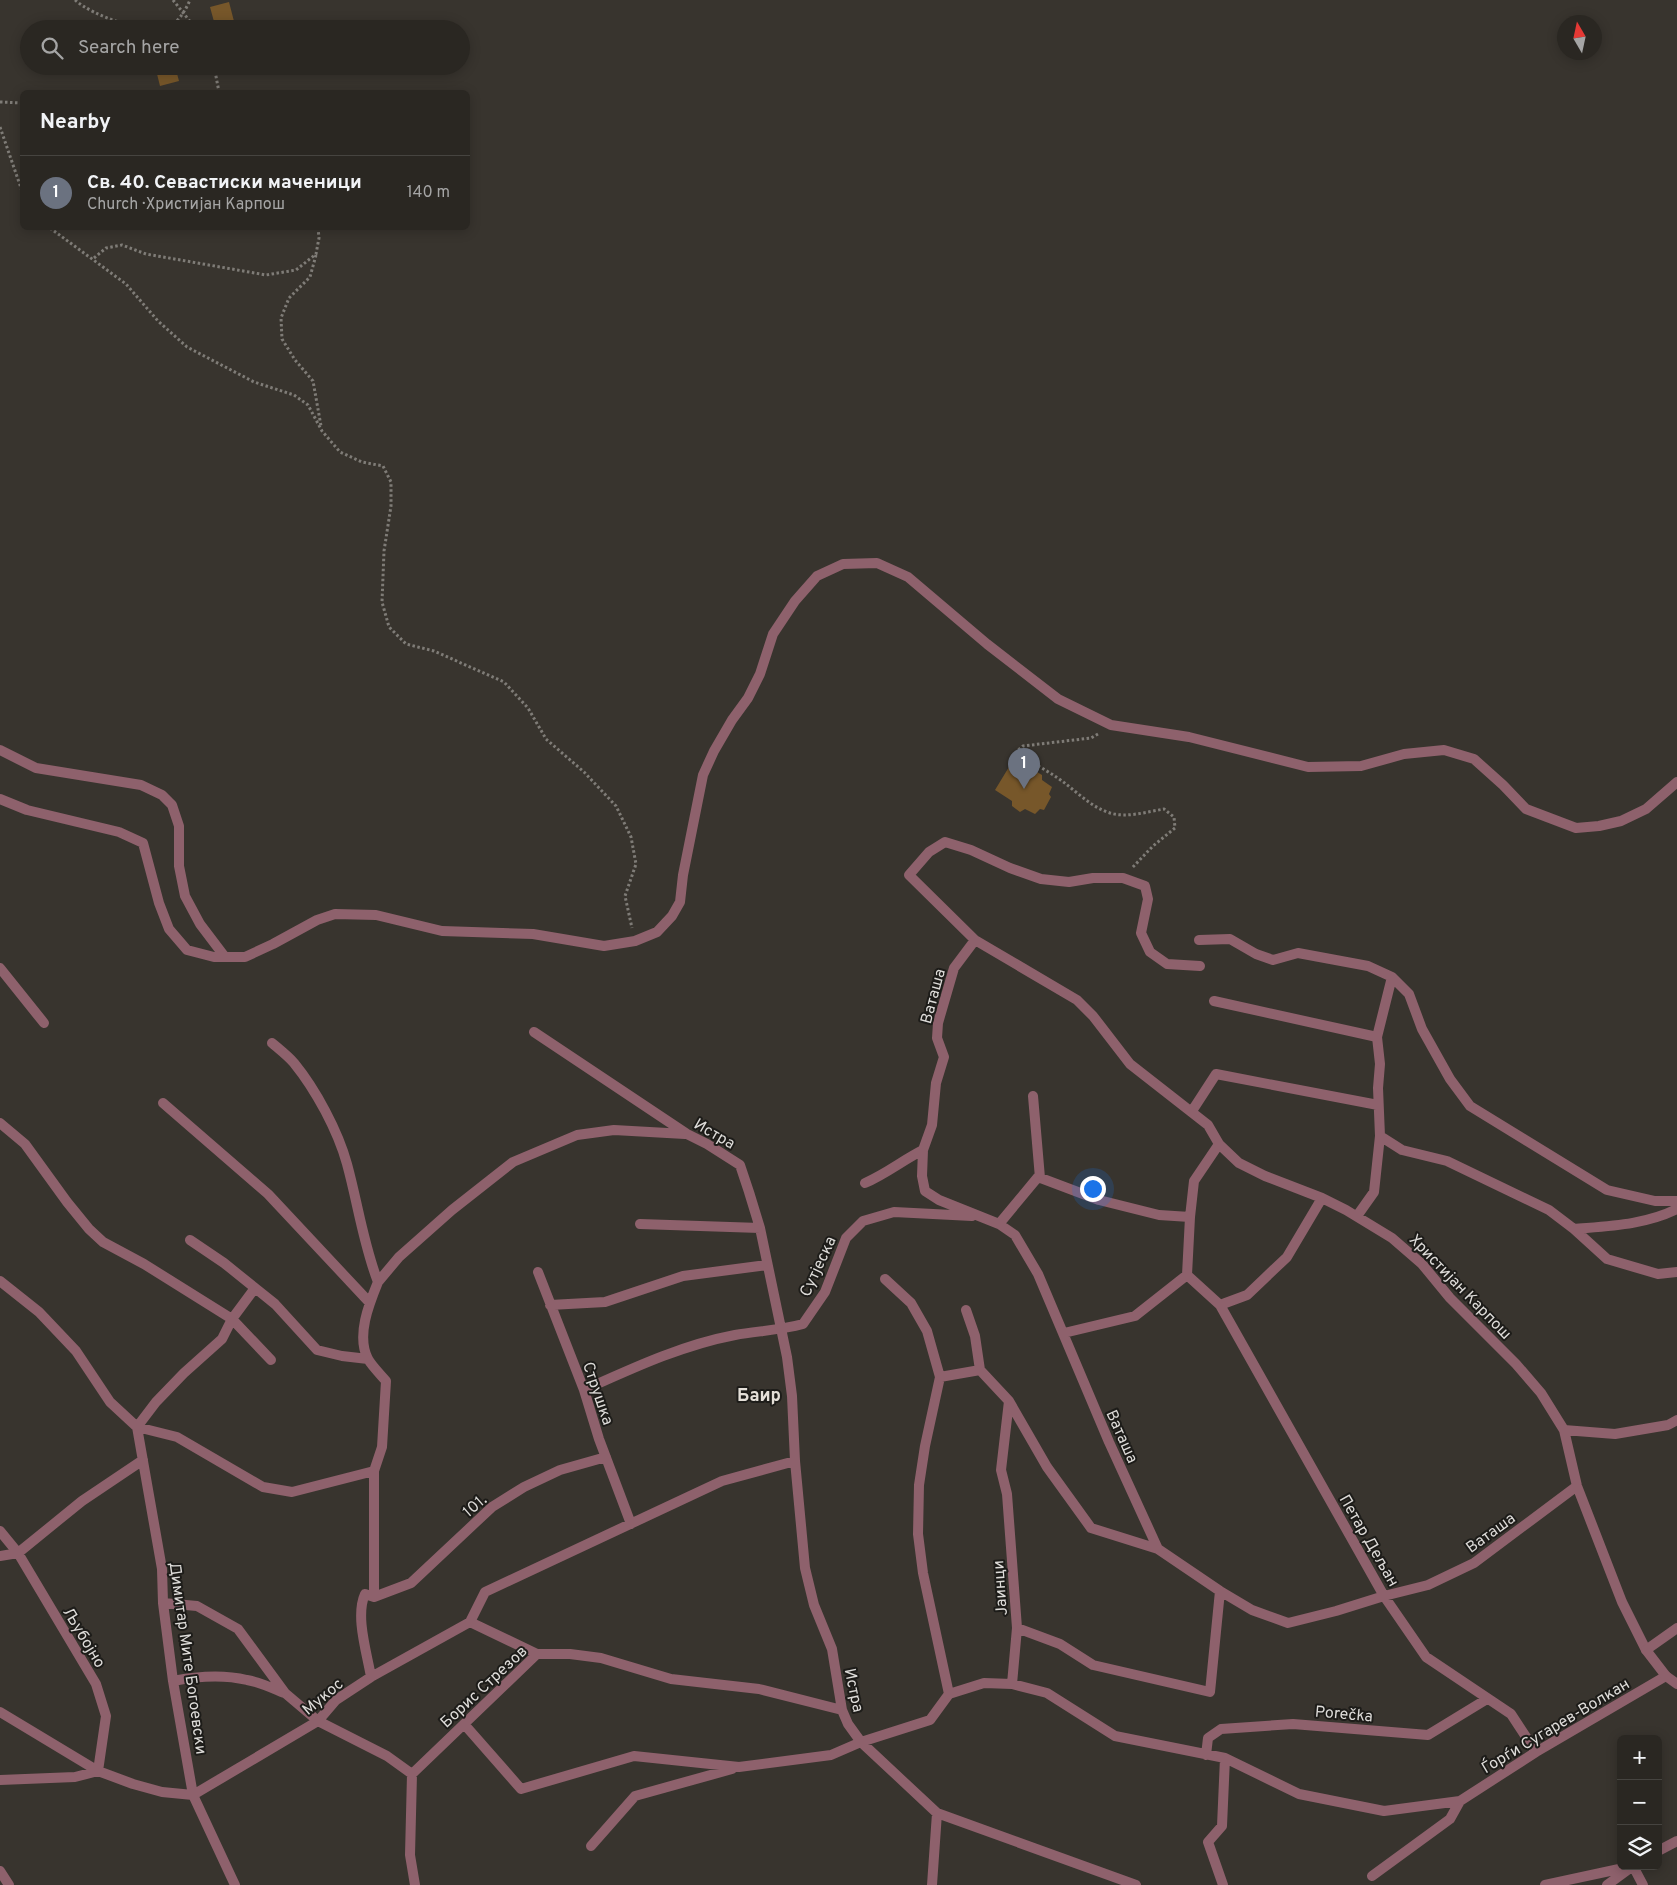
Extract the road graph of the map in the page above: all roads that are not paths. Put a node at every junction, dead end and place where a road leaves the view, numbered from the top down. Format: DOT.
graph roads {
  1 [pos="0,750"];
  2 [pos="1677,782"];
  3 [pos="0,799"];
  4 [pos="975,940"];
  5 [pos="1199,940"];
  6 [pos="225,957"];
  7 [pos="1200,966"];
  8 [pos="0,968"];
  9 [pos="1392,977"];
  10 [pos="1214,1001"];
  11 [pos="44,1023"];
  12 [pos="534,1032"];
  13 [pos="1377,1036"];
  14 [pos="272,1043"];
  15 [pos="1033,1096"];
  16 [pos="163,1103"];
  17 [pos="1378,1105"];
  18 [pos="1192,1111"];
  19 [pos="0,1123"];
  20 [pos="687,1134"];
  21 [pos="1380,1136"];
  22 [pos="1219,1144"];
  23 [pos="923,1150"];
  24 [pos="1040,1178"];
  25 [pos="865,1183"];
  26 [pos="1322,1198"];
  27 [pos="1677,1201"];
  28 [pos="1677,1209"];
  29 [pos="1357,1216"];
  30 [pos="980,1217"];
  31 [pos="1190,1217"];
  32 [pos="640,1224"];
  33 [pos="999,1224"];
  34 [pos="760,1228"];
  35 [pos="1574,1229"];
  36 [pos="190,1240"];
  37 [pos="767,1266"];
  38 [pos="538,1272"];
  39 [pos="1677,1272"];
  40 [pos="1187,1275"];
  41 [pos="885,1279"];
  42 [pos="0,1280"];
  43 [pos="378,1282"];
  44 [pos="254,1288"];
  45 [pos="370,1303"];
  46 [pos="550,1305"];
  47 [pos="1220,1305"];
  48 [pos="966,1310"];
  49 [pos="232,1319"];
  50 [pos="782,1329"];
  51 [pos="1064,1333"];
  52 [pos="368,1359"];
  53 [pos="271,1360"];
  54 [pos="980,1370"];
  55 [pos="940,1377"];
  56 [pos="584,1390"];
  57 [pos="1009,1401"];
  58 [pos="1677,1420"];
  59 [pos="137,1427"];
  60 [pos="1564,1430"];
  61 [pos="606,1457"];
  62 [pos="143,1460"];
  63 [pos="795,1461"];
  64 [pos="374,1471"];
  65 [pos="1577,1486"];
  66 [pos="632,1524"];
  67 [pos="0,1531"];
  68 [pos="1158,1549"];
  69 [pos="18,1553"];
  70 [pos="0,1556"];
  71 [pos="1220,1591"];
  72 [pos="1384,1596"];
  73 [pos="374,1597"];
  74 [pos="163,1603"];
  75 [pos="470,1622"];
  76 [pos="1017,1628"];
  77 [pos="1677,1628"];
  78 [pos="1646,1650"];
  79 [pos="537,1654"];
  80 [pos="1666,1676"];
  81 [pos="371,1677"];
  82 [pos="173,1682"];
  83 [pos="1012,1684"];
  84 [pos="1677,1684"];
  85 [pos="285,1693"];
  86 [pos="949,1694"];
  87 [pos="1487,1699"];
  88 [pos="842,1710"];
  89 [pos="0,1712"];
  90 [pos="318,1721"];
  91 [pos="464,1724"];
  92 [pos="861,1742"];
  93 [pos="1536,1752"];
  94 [pos="1206,1754"];
  95 [pos="1225,1758"];
  96 [pos="739,1767"];
  97 [pos="98,1771"];
  98 [pos="412,1774"];
  99 [pos="0,1780"];
  100 [pos="194,1795"];
  101 [pos="1460,1801"];
  102 [pos="937,1813"];
  103 [pos="1677,1841"];
  104 [pos="591,1846"];
  105 [pos="1662,1849"];
  106 [pos="1617,1869"];
  107 [pos="1628,1870"];
  108 [pos="1635,1870"];
  109 [pos="0,1871"];
  110 [pos="1372,1876"];
  111 [pos="9,1885"];
  112 [pos="235,1885"];
  113 [pos="415,1885"];
  114 [pos="932,1885"];
  115 [pos="1136,1885"];
  116 [pos="1223,1885"];
  117 [pos="1545,1885"];
  118 [pos="1607,1885"];
  119 [pos="1643,1885"];
  1 -- 6 [label="street"];
  2 -- 6 [label="street"];
  3 -- 6 [label="street"];
  4 -- 7 [label="street, Христијан Карпош"];
  4 -- 18 [label="street, Христијан Карпош"];
  4 -- 23 [label="street, Ваташа"];
  5 -- 9 [label="street"];
  8 -- 11 [label="street"];
  9 -- 13 [label="street"];
  9 -- 27 [label="street"];
  10 -- 13 [label="street"];
  12 -- 20 [label="street, Истра"];
  13 -- 17 [label="street"];
  14 -- 43 [label="street"];
  15 -- 24 [label="street"];
  16 -- 45 [label="street"];
  17 -- 18 [label="street"];
  17 -- 21 [label="street"];
  18 -- 22 [label="street, Христијан Карпош"];
  19 -- 49 [label="street"];
  20 -- 34 [label="street, Истра"];
  20 -- 43 [label="street"];
  21 -- 29 [label="street"];
  21 -- 35 [label="street"];
  22 -- 26 [label="street, Христијан Карпош"];
  22 -- 31 [label="street"];
  23 -- 25 [label="street"];
  23 -- 30 [label="street, Ваташа"];
  24 -- 31 [label="street"];
  24 -- 33 [label="street"];
  26 -- 29 [label="street, Христијан Карпош"];
  26 -- 47 [label="street"];
  28 -- 35 [label="street"];
  29 -- 60 [label="street, Христијан Карпош"];
  30 -- 33 [label="street, Ваташа"];
  30 -- 50 [label="street, Сутјеска"];
  31 -- 40 [label="street"];
  32 -- 34 [label="street"];
  33 -- 51 [label="street, Ваташа"];
  34 -- 37 [label="street, Истра"];
  35 -- 39 [label="street"];
  36 -- 44 [label="street"];
  37 -- 46 [label="street"];
  37 -- 50 [label="street, Истра"];
  38 -- 46 [label="street, Струшка"];
  40 -- 47 [label="street, Петар Дељан"];
  40 -- 51 [label="street"];
  41 -- 55 [label="street"];
  42 -- 59 [label="street"];
  43 -- 45 [label="street"];
  44 -- 49 [label="street"];
  44 -- 52 [label="street"];
  45 -- 52 [label="street"];
  46 -- 56 [label="street, Струшка"];
  47 -- 72 [label="street, Петар Дељан"];
  48 -- 54 [label="street"];
  49 -- 53 [label="street"];
  49 -- 59 [label="street"];
  50 -- 56 [label="street"];
  50 -- 63 [label="street, Истра"];
  51 -- 68 [label="street, Ваташа"];
  52 -- 64 [label="street"];
  54 -- 55 [label="street"];
  54 -- 57 [label="street"];
  55 -- 86 [label="street"];
  56 -- 61 [label="street, Струшка"];
  57 -- 68 [label="street"];
  57 -- 76 [label="street, Јаинци"];
  58 -- 60 [label="street"];
  59 -- 62 [label="street, Димитар Мите Богоевски"];
  59 -- 64 [label="street"];
  60 -- 65 [label="street, Христијан Карпош"];
  61 -- 66 [label="street, Струшка"];
  61 -- 73 [label="street, 101."];
  62 -- 69 [label="street"];
  62 -- 74 [label="street, Димитар Мите Богоевски"];
  63 -- 66 [label="street"];
  63 -- 88 [label="street, Истра"];
  64 -- 73 [label="street"];
  65 -- 72 [label="street, Ваташа"];
  65 -- 78 [label="street, Христијан Карпош"];
  66 -- 75 [label="street"];
  67 -- 69 [label="street, Љубојно"];
  68 -- 71 [label="street, Ваташа"];
  69 -- 70 [label="street"];
  69 -- 97 [label="street, Љубојно"];
  71 -- 72 [label="street, Ваташа"];
  71 -- 76 [label="street, Јаинци"];
  72 -- 87 [label="street, Петар Дељан"];
  73 -- 81 [label="street"];
  74 -- 82 [label="street, Димитар Мите Богоевски"];
  74 -- 85 [label="street"];
  75 -- 79 [label="street"];
  75 -- 81 [label="street, Мукос"];
  76 -- 83 [label="street"];
  77 -- 78 [label="street"];
  78 -- 80 [label="street, Христијан Карпош"];
  79 -- 88 [label="street, Борис Стрезов"];
  79 -- 91 [label="street, Борис Стрезов"];
  80 -- 84 [label="street, Христијан Карпош"];
  80 -- 93 [label="street, Ѓорѓи Сугарев-Волкан"];
  81 -- 90 [label="street, Мукос"];
  82 -- 85 [label="street"];
  82 -- 100 [label="street, Димитар Мите Богоевски"];
  83 -- 86 [label="street, Ѓорѓи Сугарев-Волкан"];
  83 -- 94 [label="street, Ѓорѓи Сугарев-Волкан"];
  85 -- 90 [label="street"];
  86 -- 92 [label="street"];
  87 -- 93 [label="street, Петар Дељан"];
  87 -- 94 [label="street, Porečka"];
  88 -- 92 [label="street, Истра"];
  89 -- 97 [label="street"];
  90 -- 98 [label="street"];
  90 -- 100 [label="street, Мукос"];
  91 -- 96 [label="street"];
  91 -- 98 [label="street, Борис Стрезов"];
  92 -- 96 [label="street"];
  92 -- 102 [label="street, Истра"];
  93 -- 101 [label="street, Ѓорѓи Сугарев-Волкан"];
  94 -- 95 [label="street, Ѓорѓи Сугарев-Волкан"];
  95 -- 101 [label="street, Ѓорѓи Сугарев-Волкан"];
  95 -- 116 [label="street"];
  96 -- 104 [label="street"];
  97 -- 99 [label="street"];
  97 -- 100 [label="street"];
  98 -- 113 [label="street"];
  100 -- 112 [label="street, Димитар Мите Богоевски"];
  101 -- 110 [label="street, Ѓорѓи Сугарев-Волкан"];
  102 -- 114 [label="street"];
  102 -- 115 [label="street, Истра"];
  103 -- 105 [label="street"];
  106 -- 117 [label="street"];
  107 -- 118 [label="street"];
  108 -- 119 [label="street"];
  109 -- 111 [label="street"];
}
